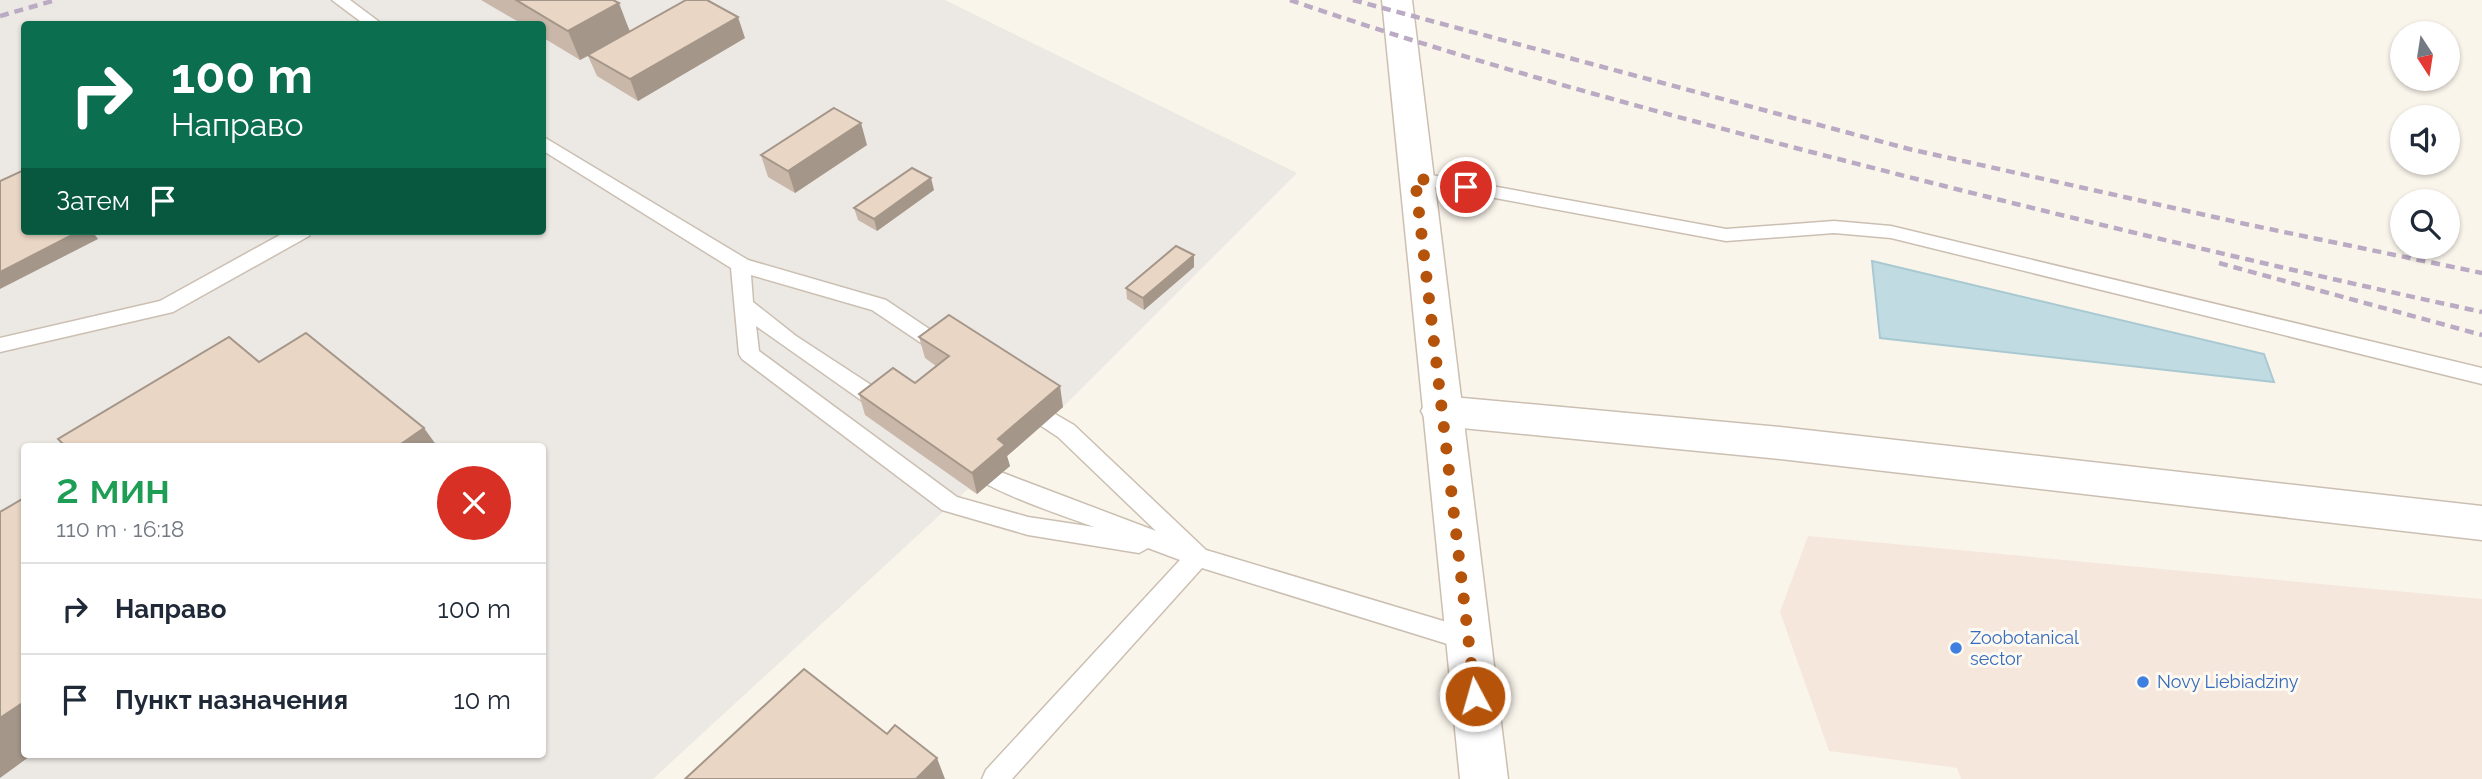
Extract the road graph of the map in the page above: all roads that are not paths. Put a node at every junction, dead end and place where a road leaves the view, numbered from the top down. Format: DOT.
graph roads {
  1 [pos="340,0"];
  2 [pos="1396,0"];
  3 [pos="370,21"];
  4 [pos="546,144"];
  5 [pos="1415,178"];
  6 [pos="295,235"];
  7 [pos="741,265"];
  8 [pos="743,305"];
  9 [pos="0,345"];
  10 [pos="962,361"];
  11 [pos="2482,376"];
  12 [pos="1005,391"];
  13 [pos="1441,411"];
  14 [pos="904,418"];
  15 [pos="950,449"];
  16 [pos="2482,523"];
  17 [pos="1189,553"];
  18 [pos="1469,640"];
  19 [pos="995,779"];
  20 [pos="1484,779"];
  1 -- 3 [label="lane"];
  2 -- 5 [label="street"];
  4 -- 7 [label="lane"];
  5 -- 11 [label="lane"];
  5 -- 13 [label="street"];
  6 -- 9 [label="lane"];
  7 -- 8 [label="lane"];
  7 -- 10 [label="lane"];
  8 -- 14 [label="lane"];
  8 -- 17 [label="lane"];
  12 -- 17 [label="lane"];
  13 -- 16 [label="street"];
  13 -- 18 [label="street"];
  15 -- 17 [label="lane"];
  17 -- 18 [label="lane"];
  17 -- 19 [label="lane"];
  18 -- 20 [label="street"];
}
